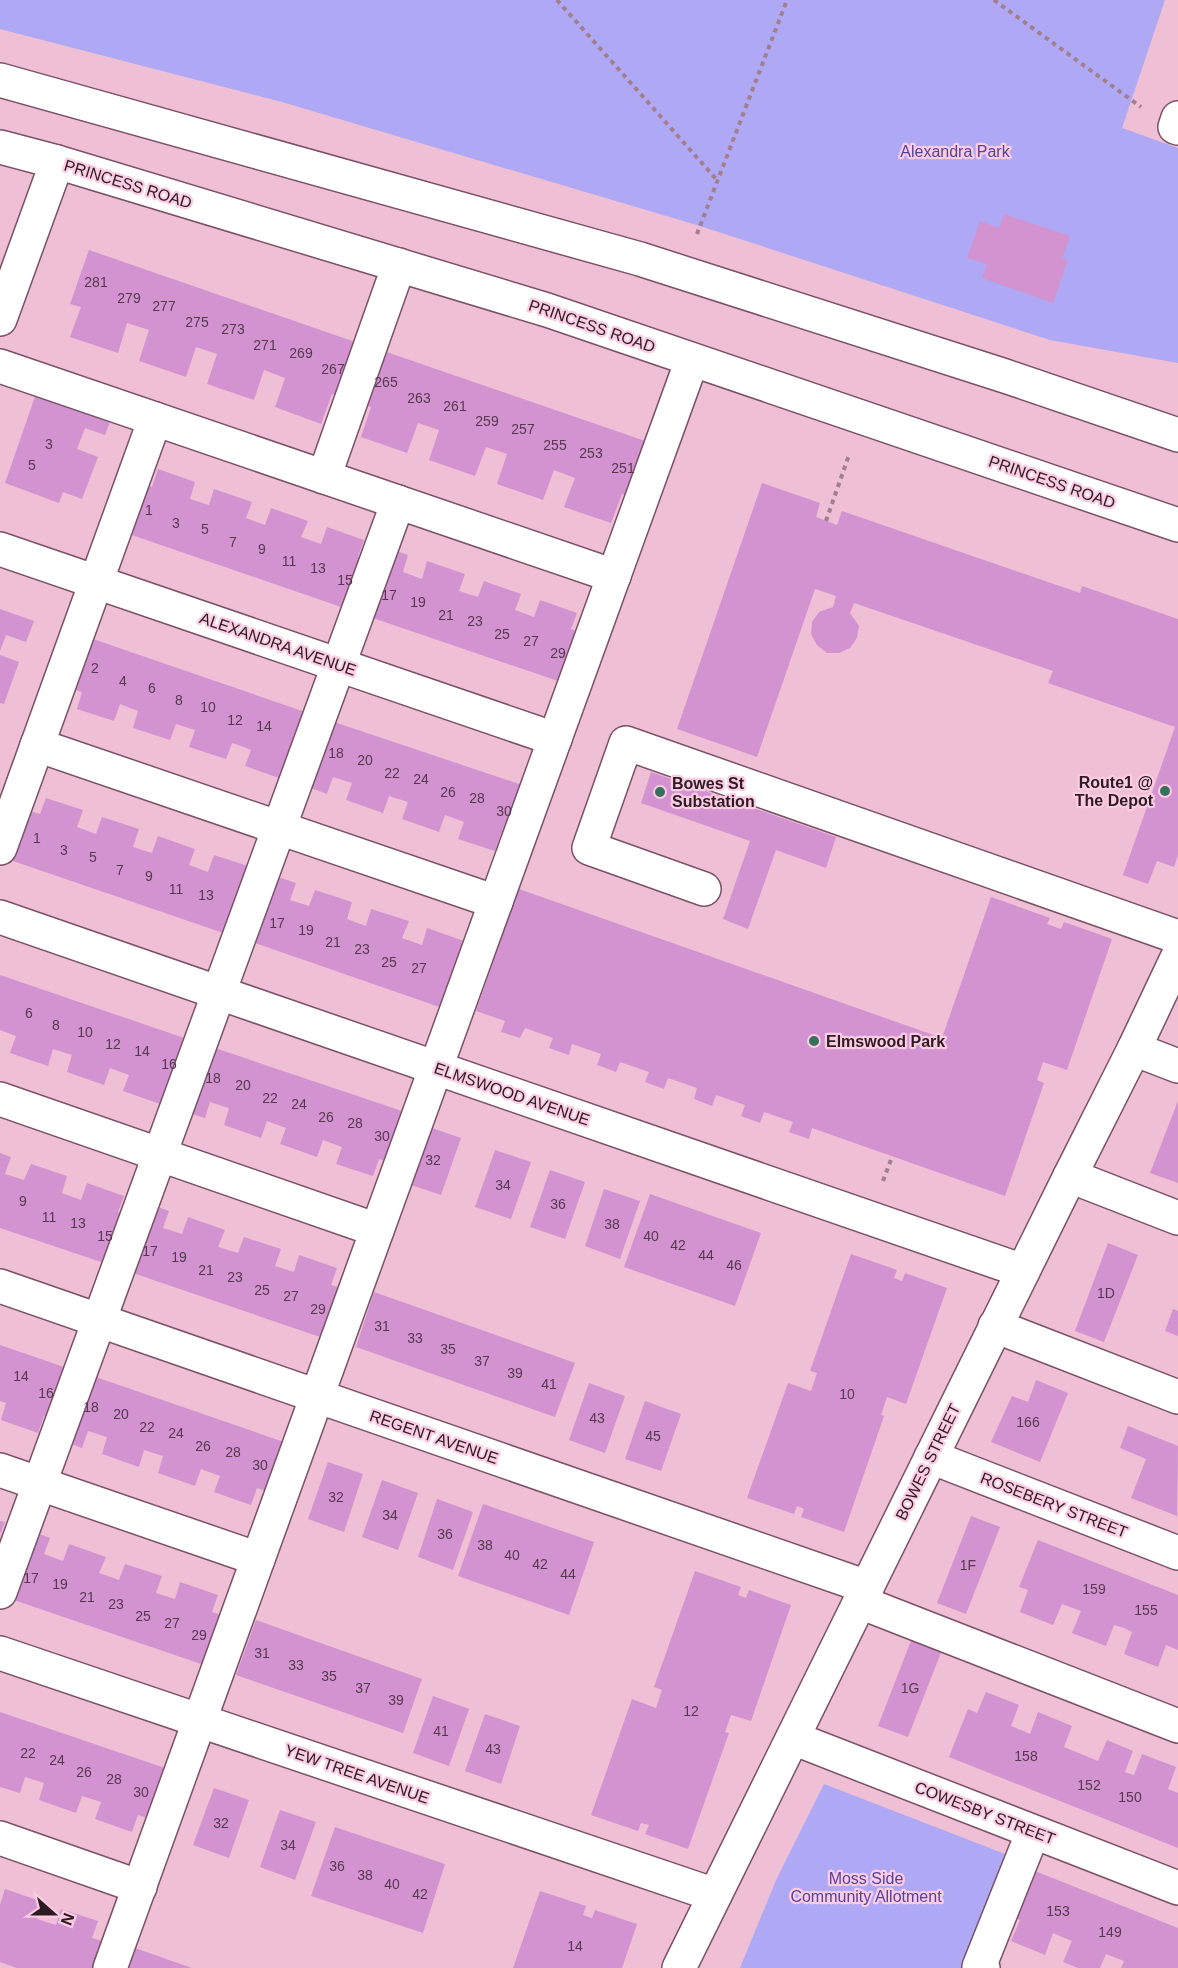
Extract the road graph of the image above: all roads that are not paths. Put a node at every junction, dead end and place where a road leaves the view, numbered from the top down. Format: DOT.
graph roads {
  1 [pos="0,80"];
  2 [pos="0,147"];
  3 [pos="57,162"];
  4 [pos="399,265"];
  5 [pos="0,319"];
  6 [pos="692,360"];
  7 [pos="0,366"];
  8 [pos="155,419"];
  9 [pos="1178,435"];
  10 [pos="324,477"];
  11 [pos="398,502"];
  12 [pos="1178,525"];
  13 [pos="0,549"];
  14 [pos="614,576"];
  15 [pos="96,582"];
  16 [pos="339,665"];
  17 [pos="555,739"];
  18 [pos="37,745"];
  19 [pos="279,828"];
  20 [pos="0,848"];
  21 [pos="704,889"];
  22 [pos="496,902"];
  23 [pos="0,917"];
  24 [pos="1178,936"];
  25 [pos="1178,956"];
  26 [pos="219,993"];
  27 [pos="1134,1049"];
  28 [pos="1178,1066"];
  29 [pos="436,1068"];
  30 [pos="0,1100"];
  31 [pos="160,1155"];
  32 [pos="1070,1176"];
  33 [pos="1178,1218"];
  34 [pos="377,1230"];
  35 [pos="1023,1271"];
  36 [pos="0,1286"];
  37 [pos="99,1321"];
  38 [pos="995,1326"];
  39 [pos="317,1396"];
  40 [pos="1178,1397"];
  41 [pos="931,1457"];
  42 [pos="0,1470"];
  43 [pos="39,1483"];
  44 [pos="1178,1552"];
  45 [pos="258,1559"];
  46 [pos="0,1592"];
  47 [pos="864,1594"];
  48 [pos="0,1653"];
  49 [pos="200,1720"];
  50 [pos="1178,1726"];
  51 [pos="793,1738"];
  52 [pos="1034,1832"];
  53 [pos="0,1838"];
  54 [pos="140,1887"];
  55 [pos="1178,1888"];
  56 [pos="715,1895"];
  57 [pos="110,1968"];
  58 [pos="679,1968"];
  59 [pos="983,1968"];
  1 -- 9 [label="main road"];
  2 -- 3 [label="main road, PRINCESS ROAD"];
  3 -- 4 [label="main road, PRINCESS ROAD"];
  3 -- 5 [label="main road"];
  4 -- 6 [label="main road, PRINCESS ROAD"];
  4 -- 10 [label="main road"];
  6 -- 12 [label="main road, PRINCESS ROAD"];
  6 -- 14 [label="main road"];
  7 -- 8 [label="main road"];
  8 -- 10 [label="main road"];
  8 -- 15 [label="main road"];
  10 -- 11 [label="main road"];
  11 -- 14 [label="main road"];
  11 -- 16 [label="main road"];
  13 -- 15 [label="main road, ALEXANDRA AVENUE"];
  14 -- 17 [label="main road"];
  15 -- 16 [label="main road, ALEXANDRA AVENUE"];
  15 -- 18 [label="main road"];
  16 -- 17 [label="main road, ALEXANDRA AVENUE"];
  16 -- 19 [label="main road"];
  17 -- 22 [label="main road"];
  18 -- 19 [label="main road"];
  18 -- 20 [label="main road"];
  19 -- 22 [label="main road"];
  19 -- 26 [label="main road"];
  21 -- 24 [label="main road"];
  22 -- 29 [label="main road"];
  23 -- 26 [label="main road, ELMSWOOD AVENUE"];
  25 -- 27 [label="main road, BOWES STREET"];
  26 -- 29 [label="main road, ELMSWOOD AVENUE"];
  26 -- 31 [label="main road"];
  27 -- 28 [label="main road"];
  27 -- 32 [label="main road, BOWES STREET"];
  29 -- 34 [label="main road"];
  29 -- 35 [label="main road, ELMSWOOD AVENUE"];
  30 -- 31 [label="main road"];
  31 -- 34 [label="main road"];
  31 -- 37 [label="main road"];
  32 -- 33 [label="main road"];
  32 -- 35 [label="main road, BOWES STREET"];
  34 -- 39 [label="main road"];
  35 -- 38 [label="main road, BOWES STREET"];
  36 -- 37 [label="main road, REGENT AVENUE"];
  37 -- 39 [label="main road, REGENT AVENUE"];
  37 -- 43 [label="main road"];
  38 -- 40 [label="main road"];
  38 -- 41 [label="main road, BOWES STREET"];
  39 -- 45 [label="main road"];
  39 -- 47 [label="main road, REGENT AVENUE"];
  41 -- 44 [label="main road, ROSEBERY STREET"];
  41 -- 47 [label="main road, BOWES STREET"];
  42 -- 43 [label="main road"];
  43 -- 45 [label="main road"];
  43 -- 46 [label="main road"];
  45 -- 49 [label="main road"];
  47 -- 50 [label="main road, REGENT AVENUE"];
  47 -- 51 [label="main road, BOWES STREET"];
  48 -- 49 [label="main road, YEW TREE AVENUE"];
  49 -- 54 [label="main road"];
  49 -- 56 [label="main road, YEW TREE AVENUE"];
  51 -- 52 [label="main road, COWESBY STREET"];
  51 -- 56 [label="main road, BOWES STREET"];
  52 -- 55 [label="main road, COWESBY STREET"];
  52 -- 59 [label="main road"];
  53 -- 54 [label="main road"];
  54 -- 57 [label="main road"];
  56 -- 58 [label="main road, BOWES STREET"];
}
